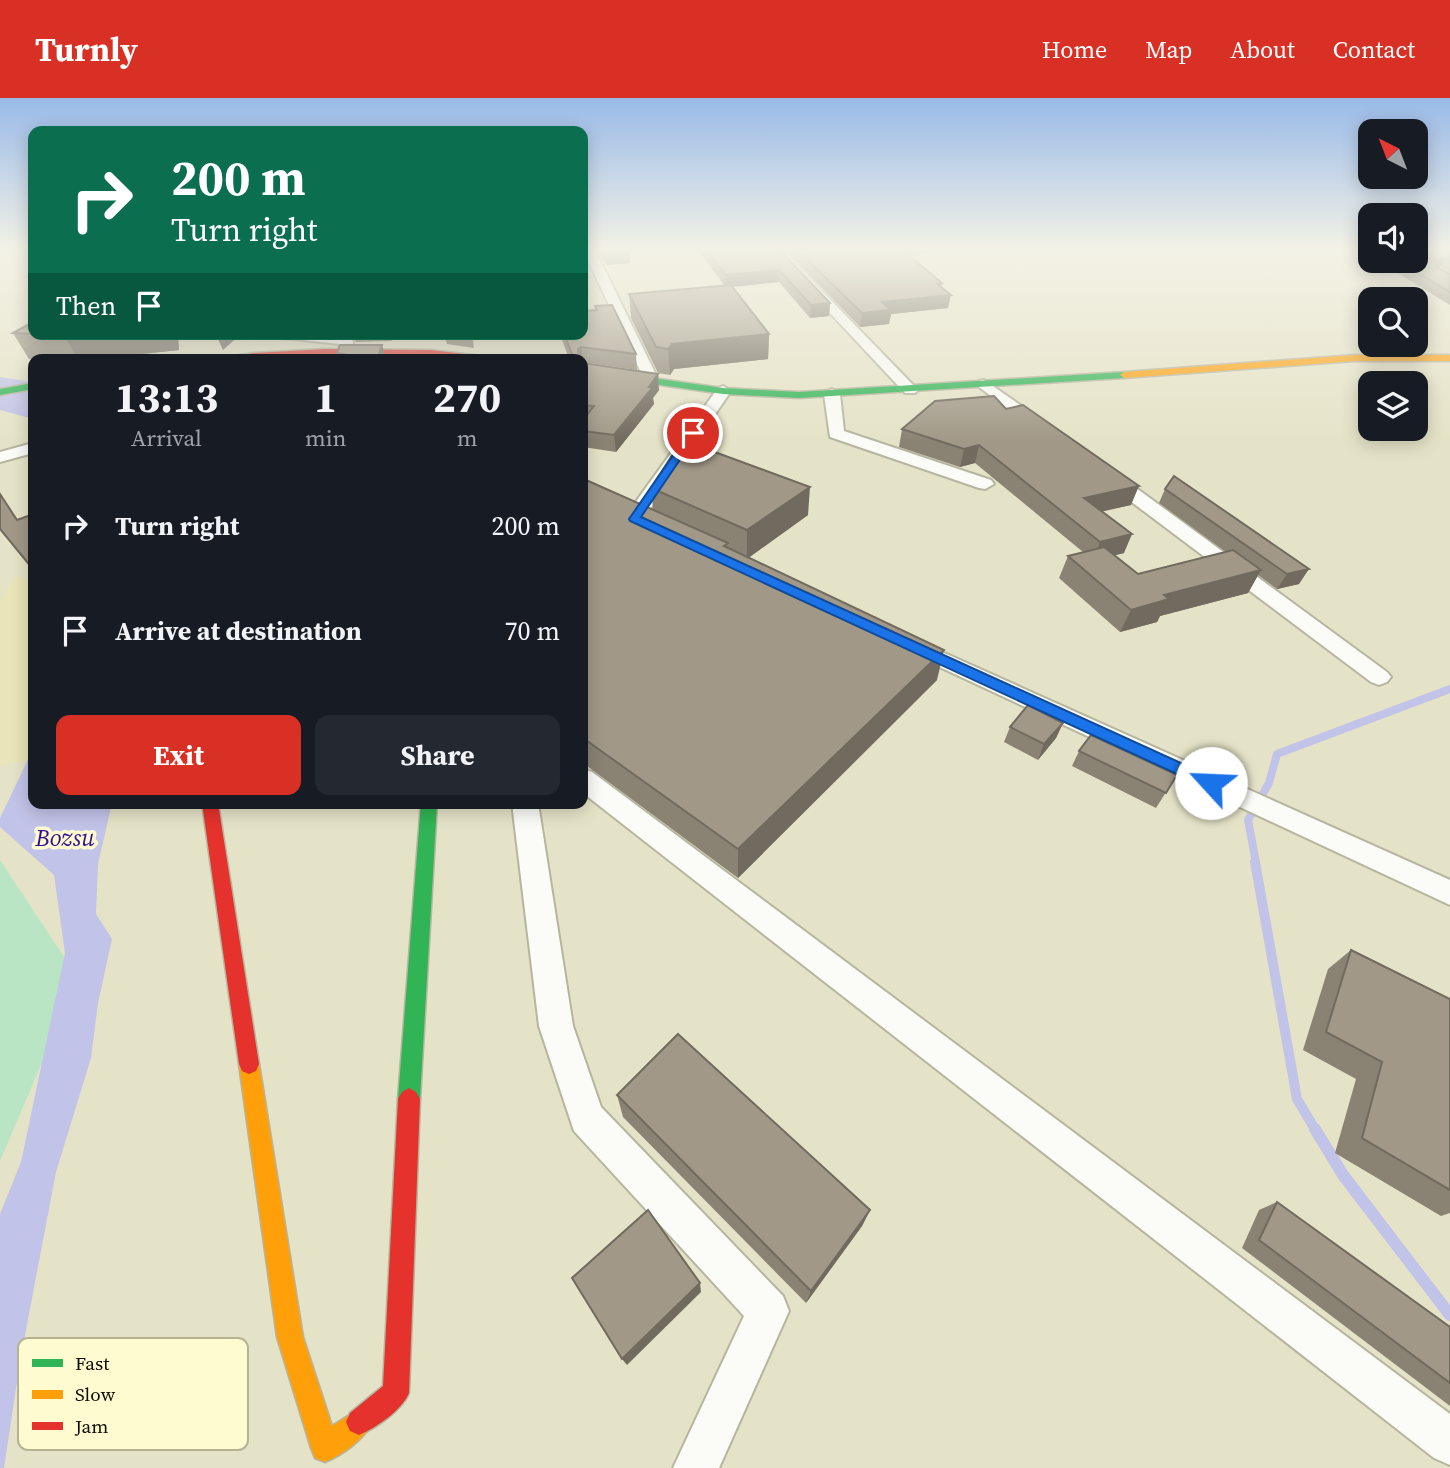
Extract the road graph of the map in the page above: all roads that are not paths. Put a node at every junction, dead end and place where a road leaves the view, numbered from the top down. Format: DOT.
graph roads {
  1 [pos="620,314"];
  2 [pos="837,314"];
  3 [pos="337,340"];
  4 [pos="413,347"];
  5 [pos="346,348"];
  6 [pos="276,354"];
  7 [pos="466,354"];
  8 [pos="1450,358"];
  9 [pos="588,372"];
  10 [pos="652,381"];
  11 [pos="984,384"];
  12 [pos="28,387"];
  13 [pos="910,390"];
  14 [pos="723,391"];
  15 [pos="0,392"];
  16 [pos="832,394"];
  17 [pos="1061,441"];
  18 [pos="28,450"];
  19 [pos="0,457"];
  20 [pos="1094,465"];
  21 [pos="985,484"];
  22 [pos="628,516"];
  23 [pos="660,530"];
  24 [pos="885,634"];
  25 [pos="1379,677"];
  26 [pos="588,783"];
  27 [pos="211,809"];
  28 [pos="429,809"];
  29 [pos="526,809"];
  30 [pos="1450,893"];
  31 [pos="1450,1442"];
  32 [pos="696,1468"];
  1 -- 10 [label="street"];
  2 -- 13 [label="street"];
  3 -- 5 [label="street"];
  4 -- 5 [label="main road"];
  4 -- 7 [label="main road"];
  5 -- 6 [label="main road"];
  8 -- 11 [label="main road"];
  9 -- 10 [label="main road"];
  10 -- 14 [label="main road"];
  11 -- 13 [label="main road"];
  11 -- 17 [label="street"];
  12 -- 15 [label="main road"];
  13 -- 16 [label="main road"];
  14 -- 16 [label="main road"];
  14 -- 22 [label="street"];
  16 -- 21 [label="street"];
  18 -- 19 [label="street"];
  20 -- 25 [label="street"];
  22 -- 23 [label="street"];
  24 -- 30 [label="street"];
  26 -- 31 [label="street"];
  27 -- 28 [label="main road"];
  29 -- 32 [label="street"];
}
